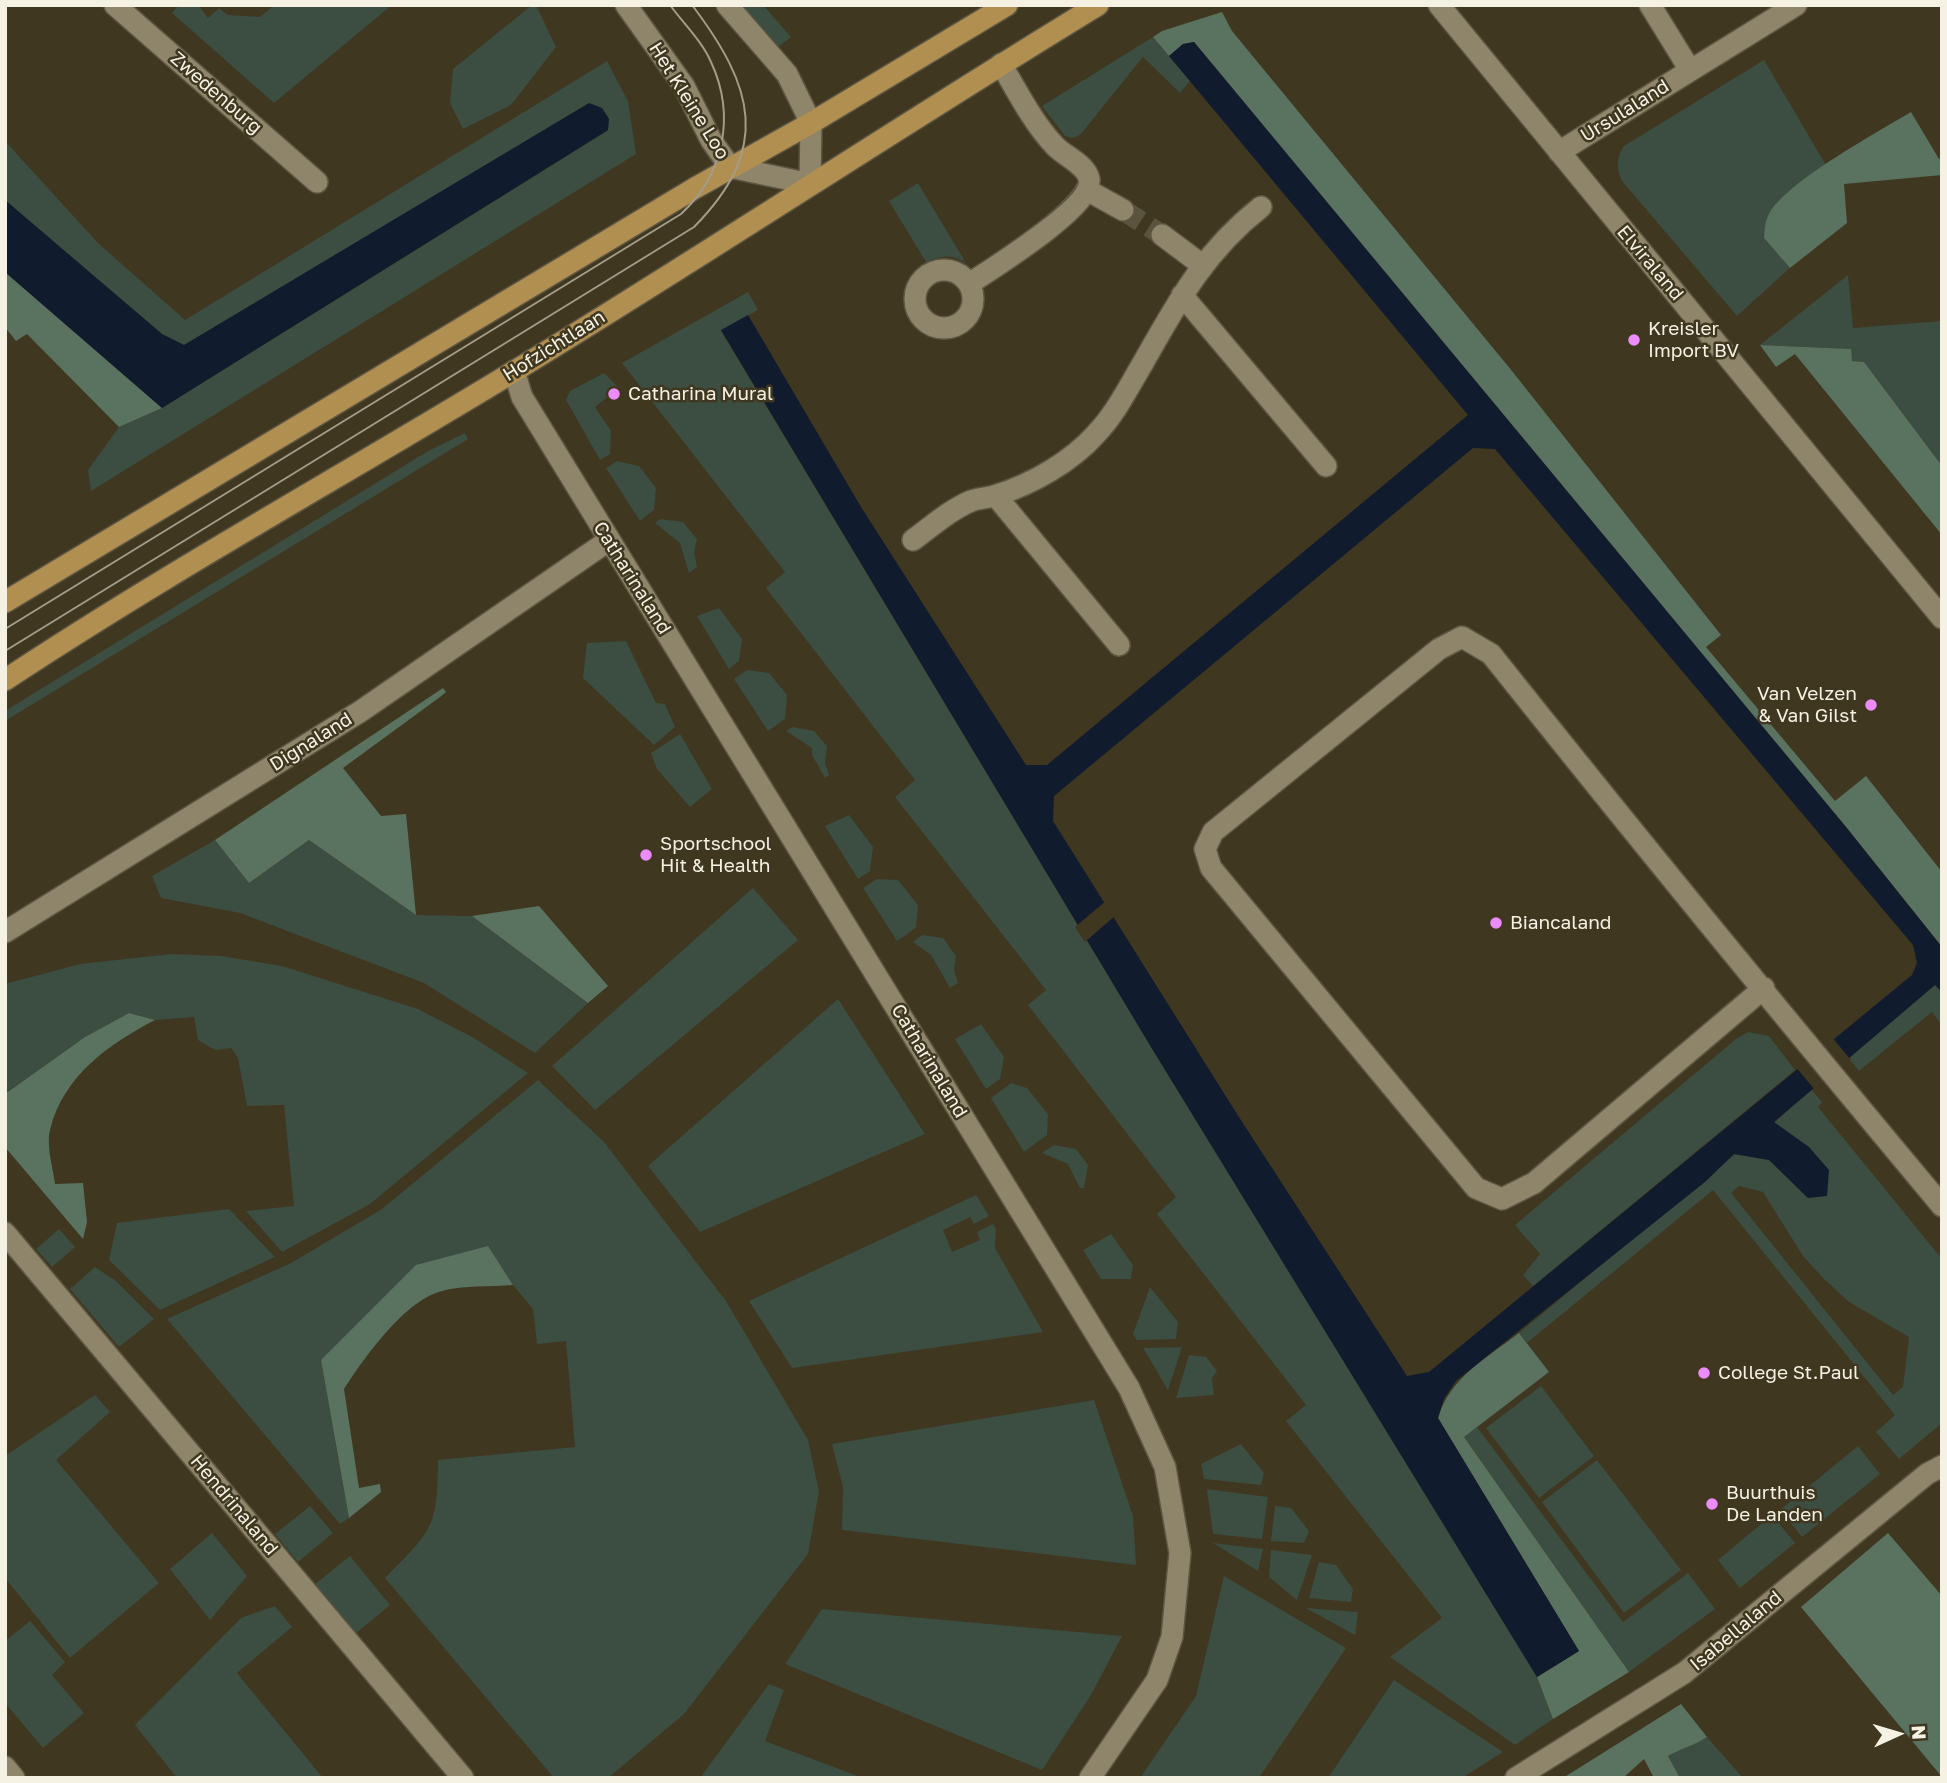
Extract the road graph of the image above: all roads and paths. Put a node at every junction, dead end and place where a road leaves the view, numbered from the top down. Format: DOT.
graph roads {
  1 [pos="115,5"];
  2 [pos="626,5"];
  3 [pos="727,5"];
  4 [pos="1007,5"];
  5 [pos="1098,5"];
  6 [pos="1439,5"];
  7 [pos="1650,5"];
  8 [pos="1796,5"];
  9 [pos="1001,64"];
  10 [pos="1690,70"];
  11 [pos="811,123"];
  12 [pos="1559,152"];
  13 [pos="730,167"];
  14 [pos="317,181"];
  15 [pos="810,184"];
  16 [pos="1087,190"];
  17 [pos="1261,207"];
  18 [pos="1123,209"];
  19 [pos="1162,235"];
  20 [pos="1202,265"];
  21 [pos="969,284"];
  22 [pos="1182,295"];
  23 [pos="514,371"];
  24 [pos="1326,466"];
  25 [pos="996,496"];
  26 [pos="913,540"];
  27 [pos="608,541"];
  28 [pos="5,602"];
  29 [pos="1942,618"];
  30 [pos="1119,645"];
  31 [pos="5,680"];
  32 [pos="5,932"];
  33 [pos="1764,988"];
  34 [pos="1942,1206"];
  35 [pos="5,1233"];
  36 [pos="1942,1466"];
  37 [pos="5,1767"];
  38 [pos="14,1778"];
  39 [pos="463,1778"];
  40 [pos="1090,1778"];
  41 [pos="1516,1778"];
  1 -- 14 [label="street, Zwedenburg"];
  2 -- 13 [label="street, Het Kleine Loo"];
  3 -- 11 [label="street"];
  4 -- 11 [label="main road"];
  5 -- 9 [label="main road, Hofzichtlaan"];
  6 -- 12 [label="street, Elviraland"];
  7 -- 10 [label="street, Ursulaland"];
  8 -- 10 [label="street, Ursulaland"];
  9 -- 15 [label="main road, Hofzichtlaan"];
  9 -- 16 [label="street"];
  10 -- 12 [label="street, Ursulaland"];
  11 -- 13 [label="main road"];
  11 -- 15 [label="street"];
  12 -- 29 [label="street, Elviraland"];
  13 -- 15 [label="street, Het Kleine Loo"];
  13 -- 28 [label="main road"];
  15 -- 23 [label="main road, Hofzichtlaan"];
  16 -- 18 [label="street"];
  16 -- 21 [label="street"];
  17 -- 20 [label="street"];
  19 -- 20 [label="street"];
  20 -- 22 [label="street"];
  22 -- 24 [label="street"];
  22 -- 25 [label="street"];
  23 -- 27 [label="street, Catharinaland"];
  23 -- 31 [label="main road, Hofzichtlaan"];
  25 -- 26 [label="street"];
  25 -- 30 [label="street"];
  27 -- 32 [label="street, Dignaland"];
  27 -- 40 [label="street, Catharinaland"];
  33 -- 33 [label="street"];
  33 -- 34 [label="street"];
  35 -- 39 [label="street, Hendrinaland"];
  36 -- 41 [label="street, Isabellaland"];
  37 -- 38 [label="street"];
}
